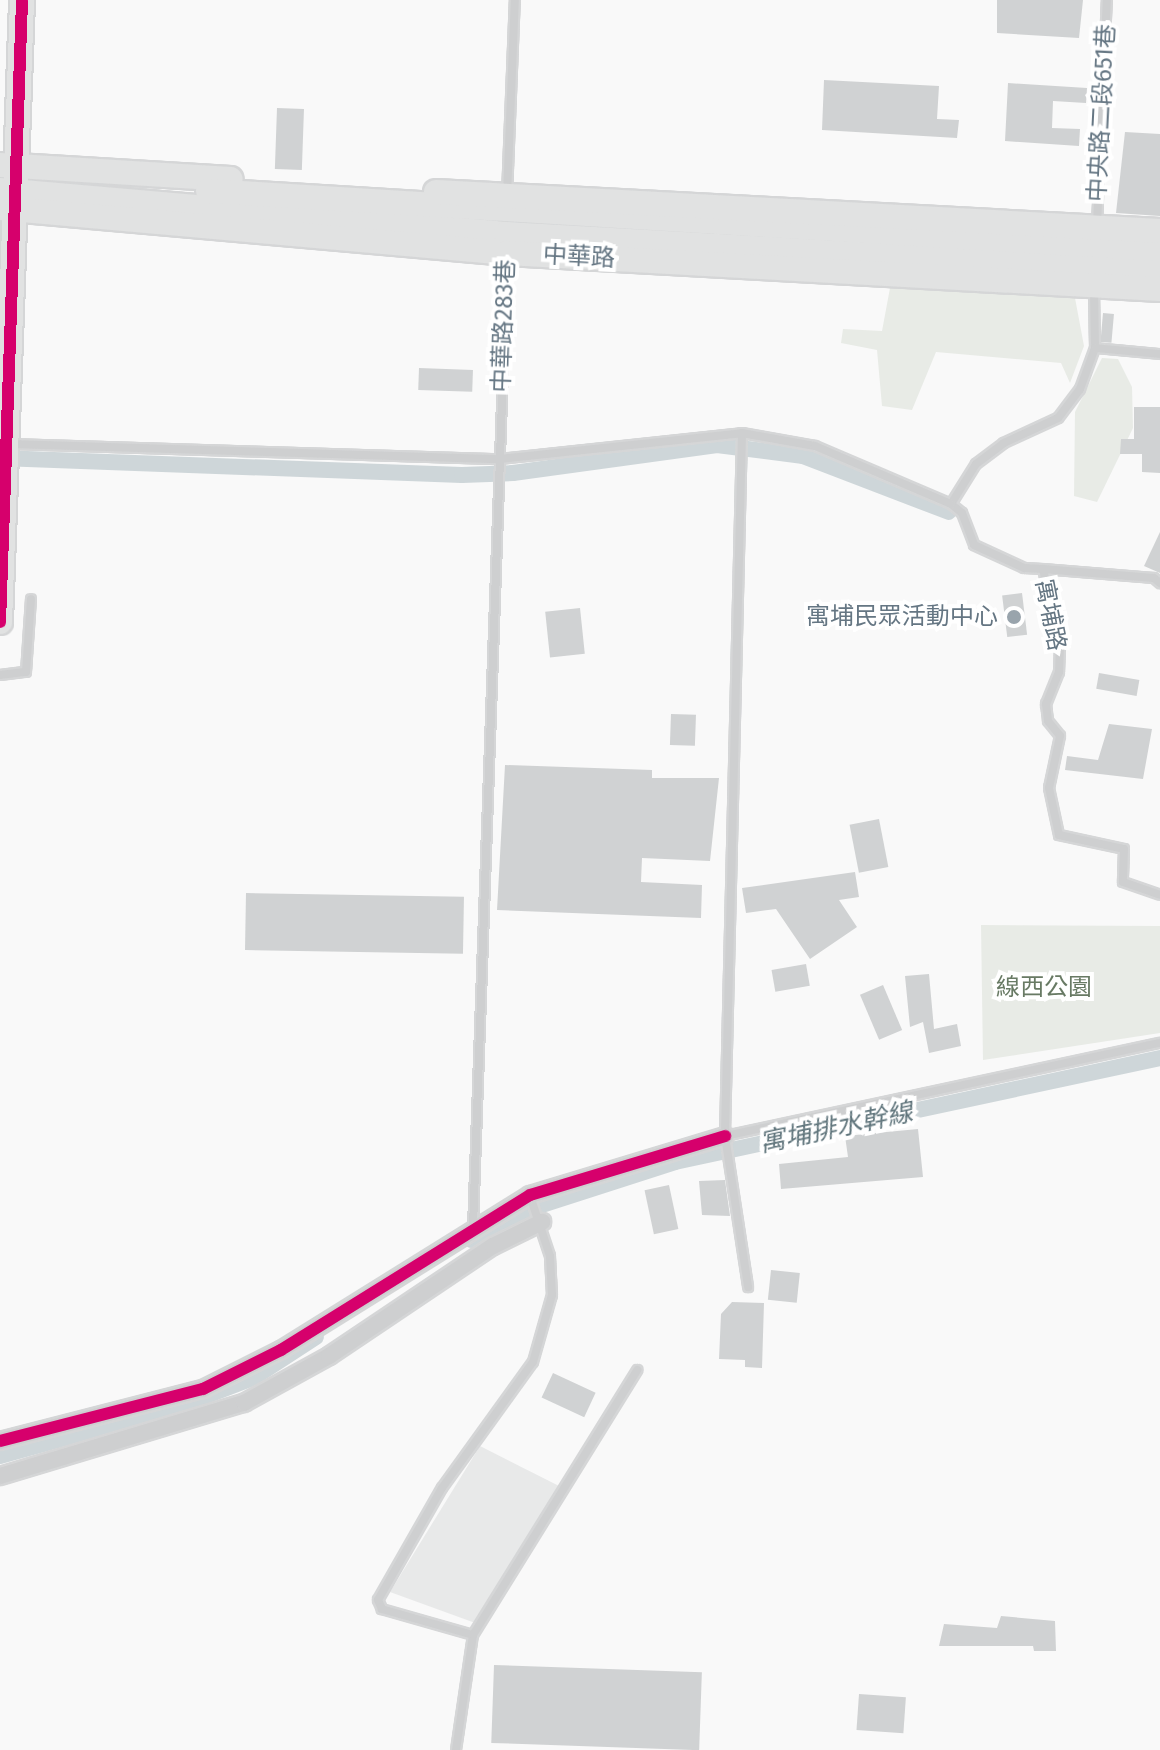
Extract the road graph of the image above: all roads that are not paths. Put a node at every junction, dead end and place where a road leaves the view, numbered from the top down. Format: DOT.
graph roads {
  1 [pos="22,0"];
  2 [pos="515,0"];
  3 [pos="1107,0"];
  4 [pos="9,185"];
  5 [pos="507,224"];
  6 [pos="1160,231"];
  7 [pos="1160,249"];
  8 [pos="1096,256"];
  9 [pos="1160,271"];
  10 [pos="1160,289"];
  11 [pos="1095,348"];
  12 [pos="1160,354"];
  13 [pos="742,433"];
  14 [pos="3,449"];
  15 [pos="500,459"];
  16 [pos="951,504"];
  17 [pos="1043,569"];
  18 [pos="1160,583"];
  19 [pos="31,599"];
  20 [pos="0,622"];
  21 [pos="0,675"];
  22 [pos="1160,895"];
  23 [pos="1160,1043"];
  24 [pos="725,1136"];
  25 [pos="530,1195"];
  26 [pos="542,1222"];
  27 [pos="473,1227"];
  28 [pos="748,1287"];
  29 [pos="637,1370"];
  30 [pos="0,1441"];
  31 [pos="0,1476"];
  32 [pos="473,1635"];
  33 [pos="456,1750"];
  1 -- 4 [label="main road"];
  2 -- 5 [label="lane, 中華路283巷"];
  3 -- 8 [label="lane, 中央路二段651巷"];
  4 -- 5 [label="main road, 中華路"];
  4 -- 5 [label="main road, 中華路"];
  4 -- 14 [label="main road"];
  5 -- 8 [label="main road, 中華路"];
  5 -- 8 [label="main road, 中華路"];
  5 -- 15 [label="lane, 中華路283巷"];
  6 -- 8 [label="main road, 中華路"];
  7 -- 8 [label="main road, 中華路"];
  8 -- 9 [label="main road, 中華路"];
  8 -- 10 [label="main road, 中華路"];
  8 -- 11 [label="lane"];
  11 -- 12 [label="lane"];
  11 -- 16 [label="lane"];
  13 -- 15 [label="lane"];
  13 -- 16 [label="lane"];
  13 -- 24 [label="lane"];
  14 -- 15 [label="lane"];
  14 -- 20 [label="main road"];
  15 -- 27 [label="lane, 中華路283巷"];
  16 -- 17 [label="lane, 寓埔路"];
  17 -- 18 [label="lane"];
  17 -- 22 [label="lane, 寓埔路"];
  19 -- 21 [label="lane"];
  23 -- 24 [label="lane"];
  24 -- 25 [label="street"];
  24 -- 28 [label="lane"];
  25 -- 26 [label="lane"];
  25 -- 27 [label="street"];
  26 -- 31 [label="street"];
  26 -- 32 [label="lane"];
  27 -- 30 [label="street"];
  29 -- 32 [label="lane"];
  32 -- 33 [label="lane"];
}
